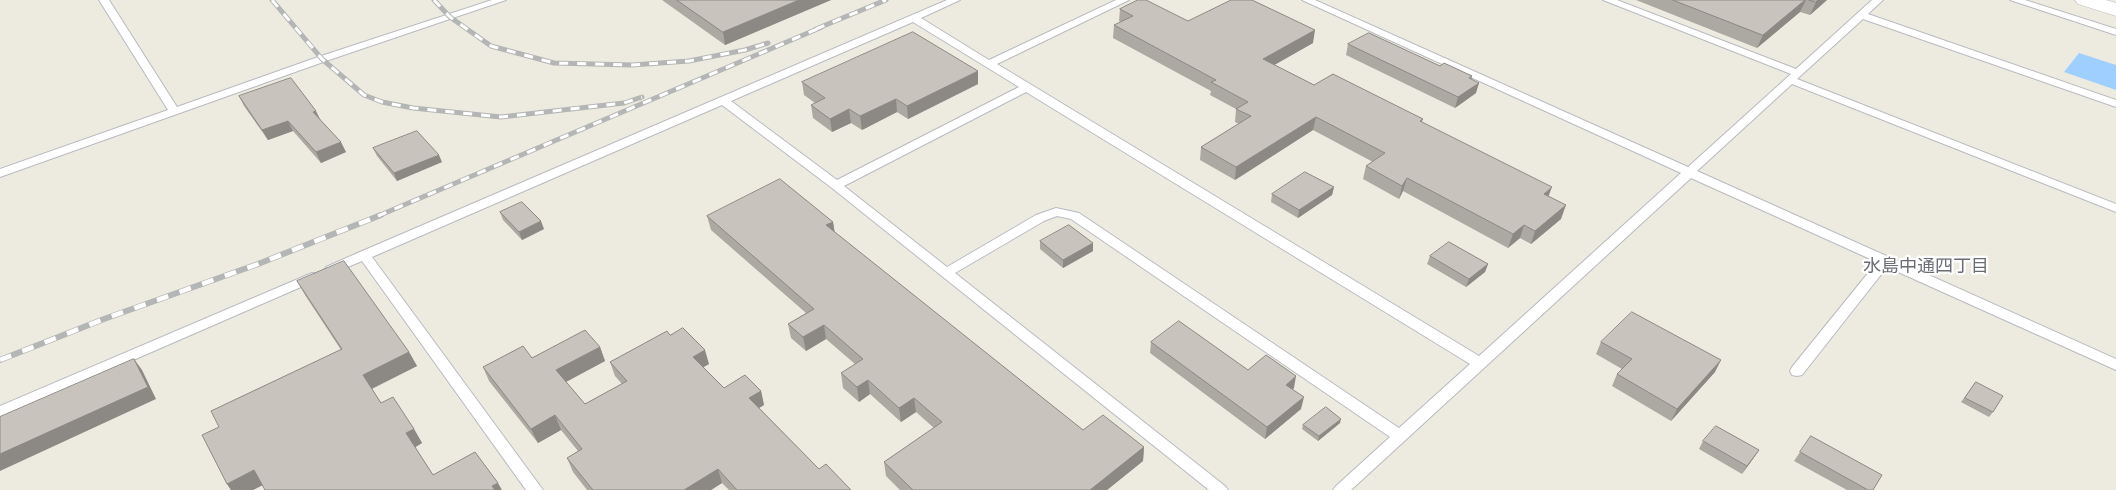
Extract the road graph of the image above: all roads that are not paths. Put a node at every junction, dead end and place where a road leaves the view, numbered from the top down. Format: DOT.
graph roads {
  1 [pos="104,0"];
  2 [pos="501,0"];
  3 [pos="955,0"];
  4 [pos="1124,0"];
  5 [pos="1307,0"];
  6 [pos="1608,0"];
  7 [pos="1878,0"];
  8 [pos="2015,0"];
  9 [pos="2085,0"];
  10 [pos="2116,10"];
  11 [pos="1861,15"];
  12 [pos="914,18"];
  13 [pos="2116,32"];
  14 [pos="989,64"];
  15 [pos="1794,77"];
  16 [pos="1027,87"];
  17 [pos="724,101"];
  18 [pos="2116,104"];
  19 [pos="174,111"];
  20 [pos="0,173"];
  21 [pos="1689,173"];
  22 [pos="836,185"];
  23 [pos="2116,208"];
  24 [pos="364,255"];
  25 [pos="1885,261"];
  26 [pos="946,273"];
  27 [pos="1480,364"];
  28 [pos="2116,365"];
  29 [pos="1797,372"];
  30 [pos="0,412"];
  31 [pos="1400,436"];
  32 [pos="535,490"];
  33 [pos="1220,490"];
  34 [pos="1342,490"];
  1 -- 19 [label="lane"];
  2 -- 19 [label="lane"];
  3 -- 12 [label="lane"];
  4 -- 14 [label="lane"];
  5 -- 21 [label="lane"];
  6 -- 15 [label="lane"];
  7 -- 11 [label="lane"];
  8 -- 13 [label="lane"];
  9 -- 10 [label="street"];
  11 -- 15 [label="lane"];
  11 -- 18 [label="lane"];
  12 -- 14 [label="lane"];
  12 -- 17 [label="lane"];
  14 -- 16 [label="lane"];
  15 -- 21 [label="lane"];
  15 -- 23 [label="lane"];
  16 -- 22 [label="lane"];
  16 -- 27 [label="lane"];
  17 -- 22 [label="lane"];
  17 -- 24 [label="lane"];
  19 -- 20 [label="lane"];
  21 -- 25 [label="lane"];
  21 -- 27 [label="lane"];
  22 -- 26 [label="lane"];
  24 -- 30 [label="lane"];
  24 -- 32 [label="lane"];
  25 -- 28 [label="lane"];
  25 -- 29 [label="lane"];
  26 -- 31 [label="lane"];
  26 -- 33 [label="lane"];
  27 -- 31 [label="lane"];
  31 -- 34 [label="lane"];
}
